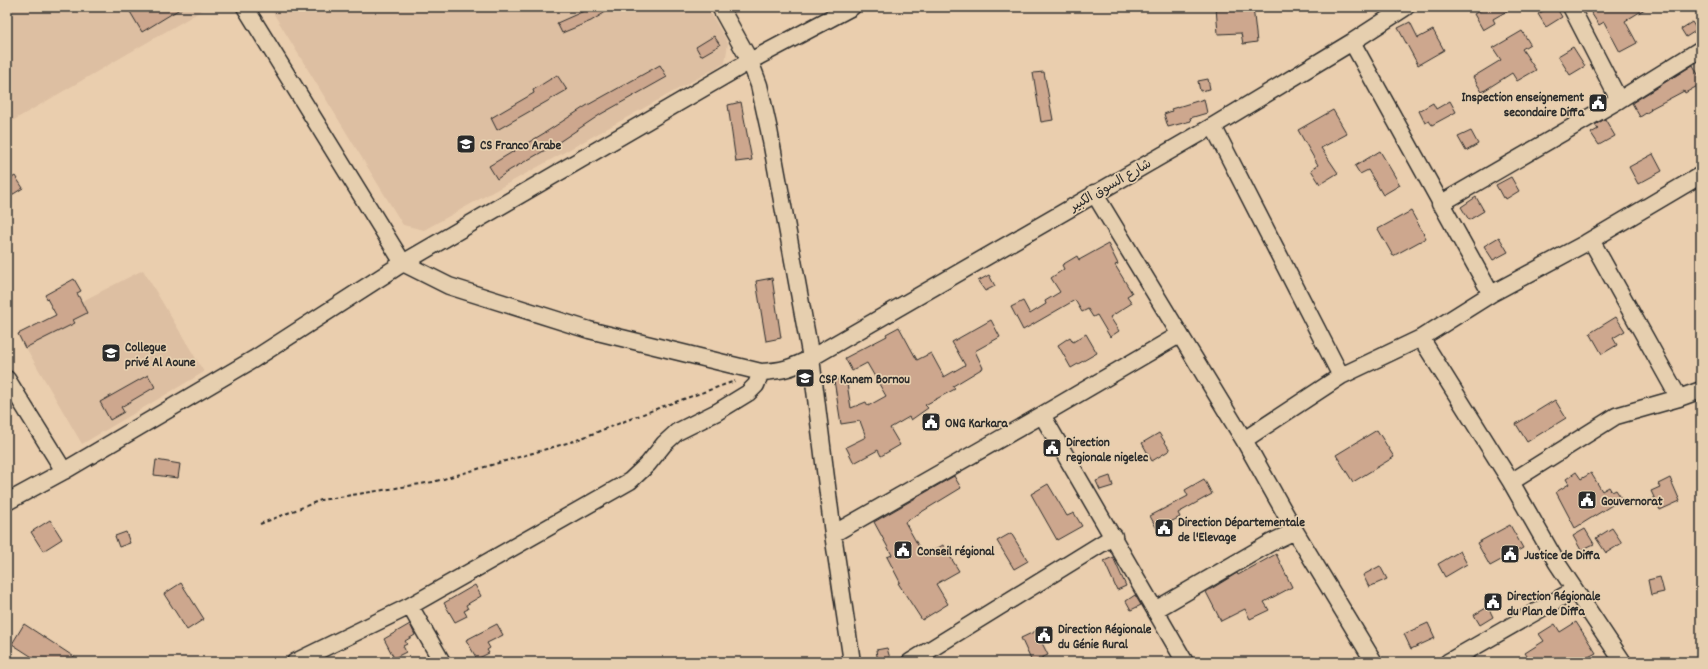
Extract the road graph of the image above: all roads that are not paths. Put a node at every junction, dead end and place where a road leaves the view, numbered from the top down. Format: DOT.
graph roads {
  1 [pos="246,7"];
  2 [pos="720,7"];
  3 [pos="852,7"];
  4 [pos="1406,7"];
  5 [pos="1571,7"];
  6 [pos="1352,42"];
  7 [pos="1701,49"];
  8 [pos="750,61"];
  9 [pos="1619,100"];
  10 [pos="1213,126"];
  11 [pos="1701,175"];
  12 [pos="1094,193"];
  13 [pos="1440,204"];
  14 [pos="1591,240"];
  15 [pos="403,263"];
  16 [pos="1491,294"];
  17 [pos="1178,335"];
  18 [pos="1421,338"];
  19 [pos="811,358"];
  20 [pos="760,372"];
  21 [pos="1341,376"];
  22 [pos="7,379"];
  23 [pos="1701,390"];
  24 [pos="1680,398"];
  25 [pos="1042,415"];
  26 [pos="1244,440"];
  27 [pos="64,471"];
  28 [pos="1511,482"];
  29 [pos="7,502"];
  30 [pos="1295,531"];
  31 [pos="833,534"];
  32 [pos="1114,536"];
  33 [pos="1574,590"];
  34 [pos="410,606"];
  35 [pos="1155,610"];
  36 [pos="295,662"];
  37 [pos="442,662"];
  38 [pos="852,662"];
  39 [pos="910,662"];
  40 [pos="1185,662"];
  41 [pos="1374,662"];
  42 [pos="1448,662"];
  43 [pos="1623,662"];
  1 -- 15 [label="street"];
  2 -- 8 [label="street"];
  3 -- 8 [label="street"];
  4 -- 6 [label="street, شارع السوق الكبير"];
  5 -- 9 [label="street"];
  6 -- 10 [label="street, شارع السوق الكبير"];
  6 -- 13 [label="street"];
  7 -- 9 [label="street"];
  8 -- 15 [label="street"];
  8 -- 19 [label="street"];
  9 -- 13 [label="street"];
  10 -- 12 [label="street, شارع السوق الكبير"];
  10 -- 21 [label="street"];
  11 -- 14 [label="street"];
  12 -- 17 [label="street"];
  12 -- 19 [label="street, شارع السوق الكبير"];
  13 -- 16 [label="street"];
  14 -- 16 [label="street"];
  14 -- 24 [label="street"];
  15 -- 20 [label="street, شارع السوق الكبير"];
  15 -- 27 [label="street"];
  16 -- 18 [label="street"];
  17 -- 25 [label="street"];
  17 -- 26 [label="street"];
  18 -- 21 [label="street"];
  18 -- 28 [label="street"];
  19 -- 20 [label="street, شارع السوق الكبير"];
  19 -- 31 [label="street"];
  20 -- 34 [label="street"];
  21 -- 26 [label="street"];
  22 -- 27 [label="street"];
  23 -- 24 [label="street"];
  24 -- 28 [label="street"];
  25 -- 31 [label="street"];
  25 -- 32 [label="street"];
  26 -- 30 [label="street"];
  27 -- 29 [label="street"];
  28 -- 33 [label="street"];
  30 -- 35 [label="street"];
  30 -- 41 [label="street"];
  31 -- 38 [label="street"];
  32 -- 35 [label="street"];
  32 -- 39 [label="street"];
  33 -- 42 [label="street"];
  33 -- 43 [label="street"];
  34 -- 36 [label="street"];
  34 -- 37 [label="street"];
  35 -- 40 [label="street"];
}
